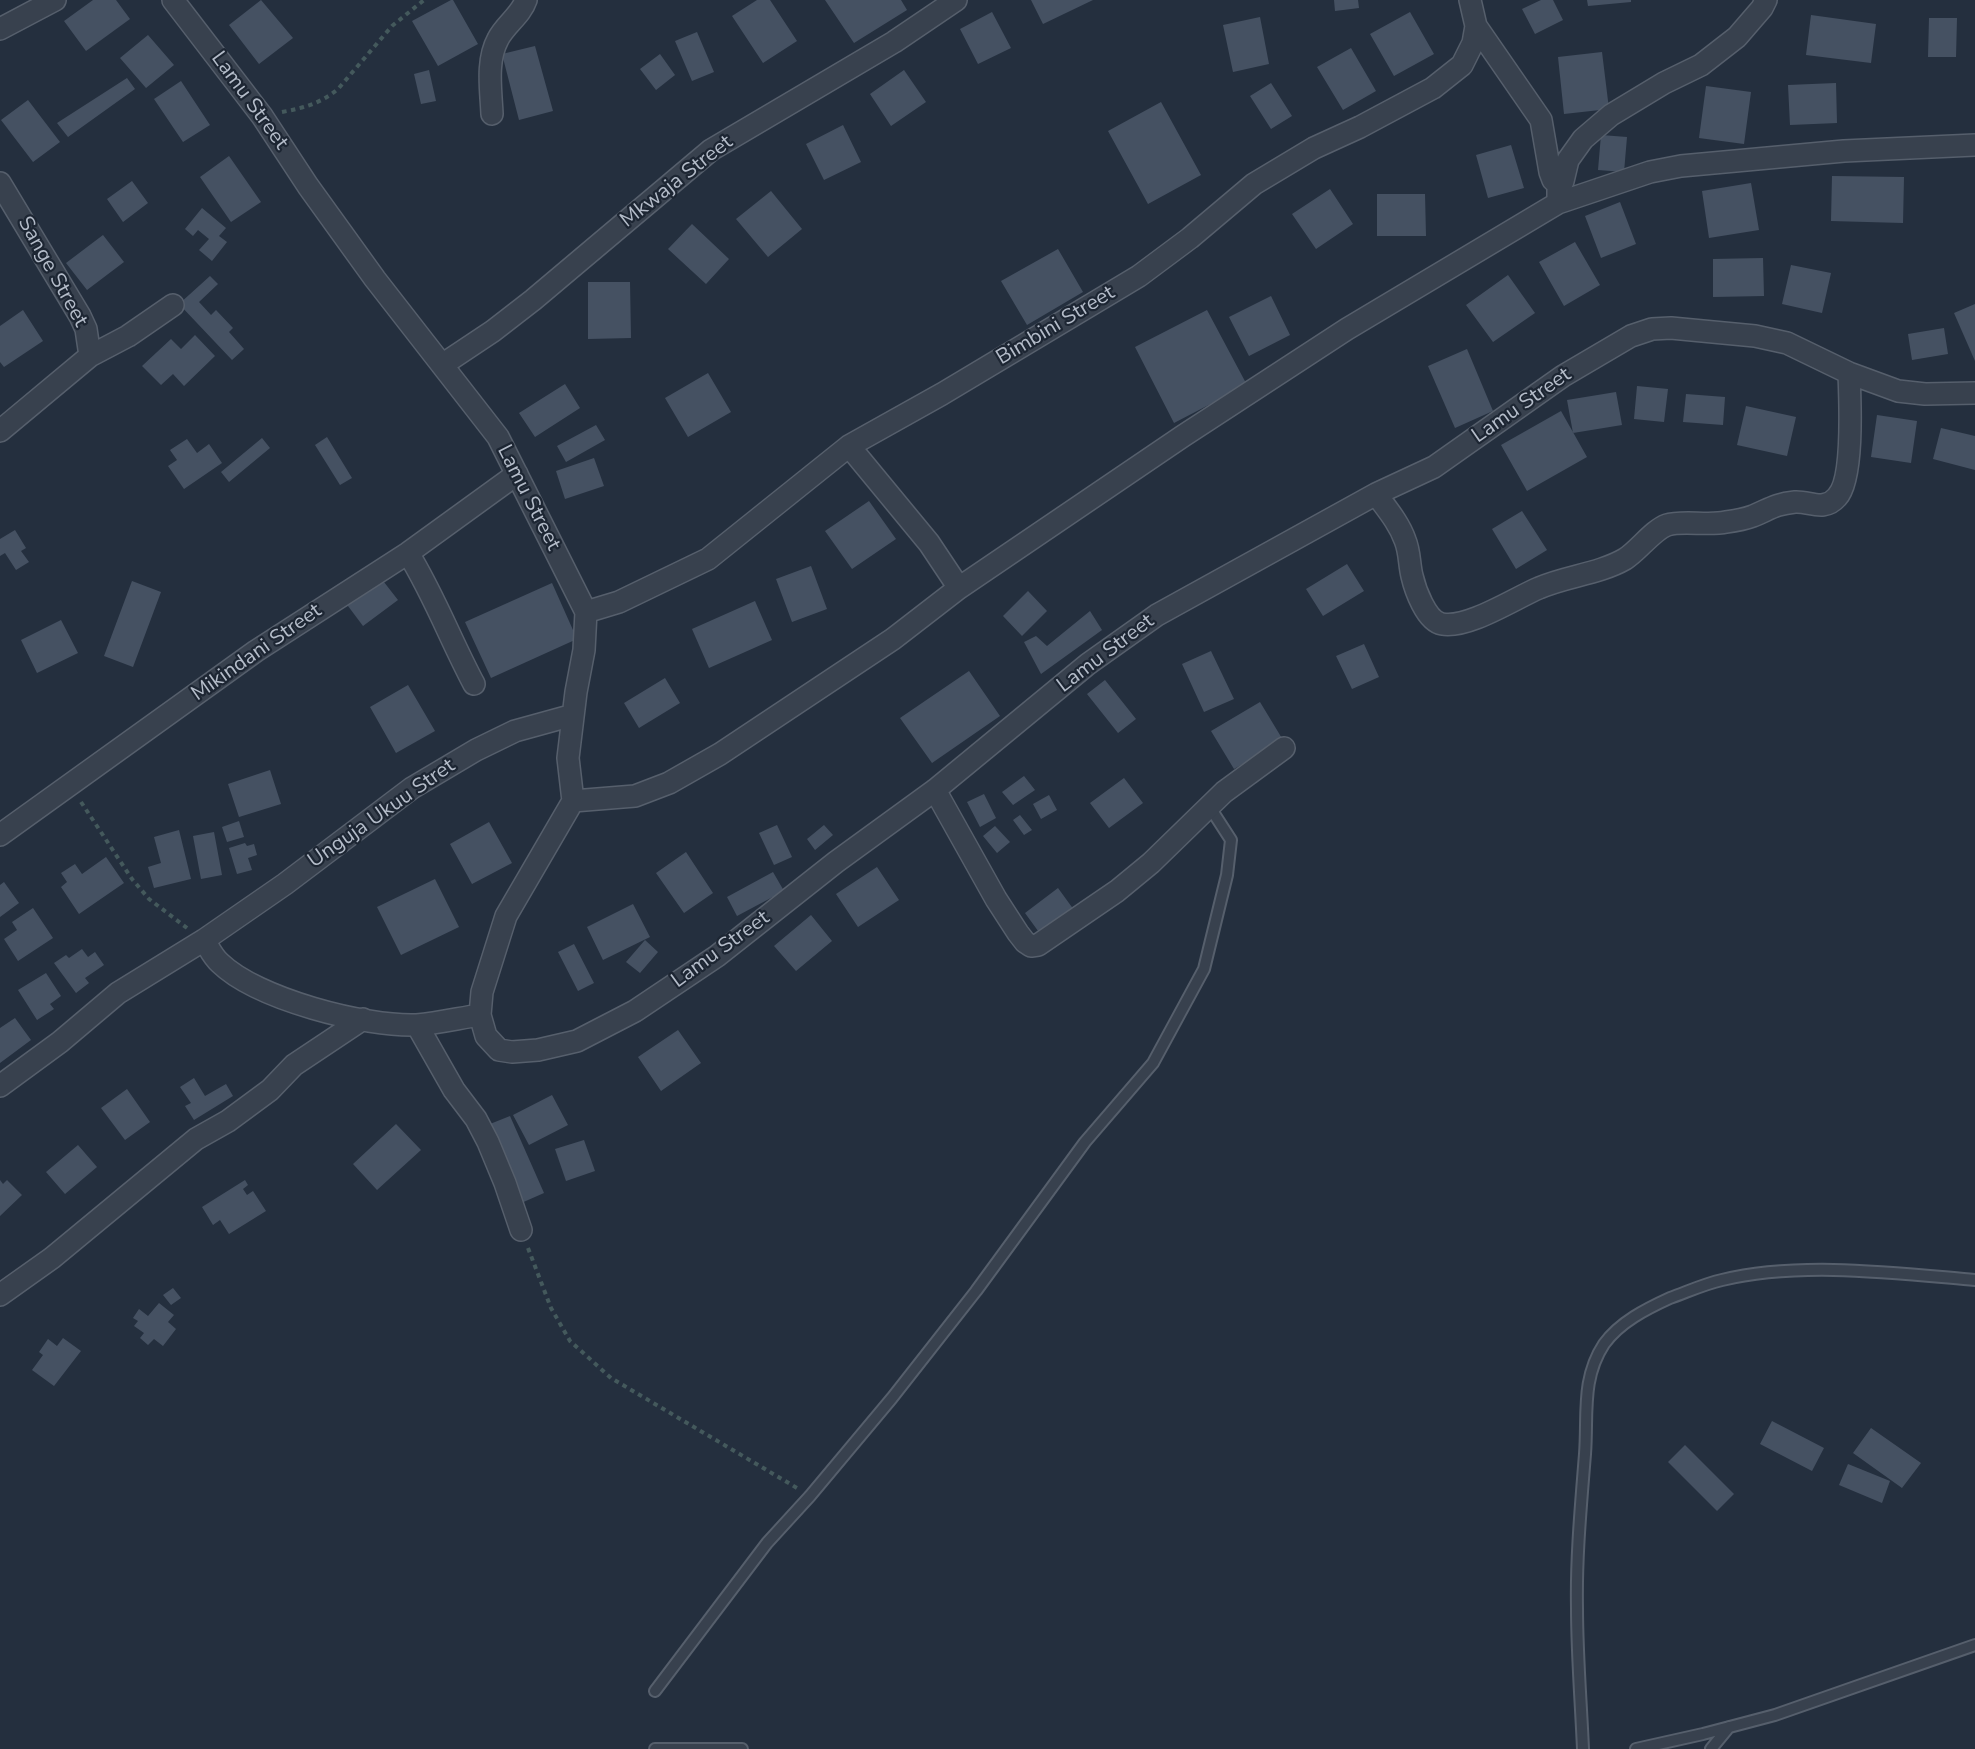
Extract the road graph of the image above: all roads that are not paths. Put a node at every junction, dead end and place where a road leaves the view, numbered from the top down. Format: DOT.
graph roads {
  1 [pos="55,0"];
  2 [pos="173,0"];
  3 [pos="526,0"];
  4 [pos="956,0"];
  5 [pos="1470,0"];
  6 [pos="1766,0"];
  7 [pos="1476,26"];
  8 [pos="0,29"];
  9 [pos="492,114"];
  10 [pos="1975,145"];
  11 [pos="0,183"];
  12 [pos="1558,193"];
  13 [pos="173,305"];
  14 [pos="90,357"];
  15 [pos="442,365"];
  16 [pos="1849,373"];
  17 [pos="1975,393"];
  18 [pos="0,431"];
  19 [pos="849,446"];
  20 [pos="517,474"];
  21 [pos="1376,494"];
  22 [pos="408,553"];
  23 [pos="959,588"];
  24 [pos="586,612"];
  25 [pos="474,684"];
  26 [pos="573,715"];
  27 [pos="1284,748"];
  28 [pos="935,790"];
  29 [pos="573,801"];
  30 [pos="1209,806"];
  31 [pos="0,835"];
  32 [pos="204,940"];
  33 [pos="480,1015"];
  34 [pos="363,1019"];
  35 [pos="417,1025"];
  36 [pos="0,1086"];
  37 [pos="521,1230"];
  38 [pos="1975,1280"];
  39 [pos="0,1295"];
  40 [pos="1975,1645"];
  41 [pos="655,1691"];
  42 [pos="1729,1727"];
  43 [pos="655,1749"];
  44 [pos="742,1749"];
  45 [pos="1583,1749"];
  46 [pos="1636,1749"];
  47 [pos="1711,1749"];
  1 -- 8 [label="street"];
  2 -- 15 [label="street, Lamu Street"];
  3 -- 9 [label="street"];
  4 -- 15 [label="street, Mkwaja Street"];
  5 -- 7 [label="street"];
  6 -- 12 [label="street"];
  7 -- 12 [label="street"];
  7 -- 19 [label="street, Bimbini Street"];
  10 -- 12 [label="street"];
  11 -- 14 [label="street, Sange Street"];
  12 -- 23 [label="street"];
  13 -- 14 [label="street"];
  14 -- 18 [label="street, Sange Street"];
  15 -- 20 [label="street, Lamu Street"];
  16 -- 17 [label="street, Lamu Street"];
  16 -- 21 [label="street, Lamu Street"];
  16 -- 21 [label="street"];
  19 -- 23 [label="street"];
  19 -- 24 [label="street, Bimbini Street"];
  20 -- 22 [label="street, Mikindani Street"];
  20 -- 24 [label="street, Lamu Street"];
  21 -- 28 [label="street, Lamu Street"];
  22 -- 25 [label="street"];
  22 -- 31 [label="street, Mikindani Street"];
  23 -- 29 [label="street"];
  24 -- 26 [label="street, Lamu Street"];
  26 -- 29 [label="street, Lamu Street"];
  26 -- 32 [label="street, Unguja Ukuu Stret"];
  27 -- 30 [label="street"];
  28 -- 30 [label="street"];
  28 -- 33 [label="street, Lamu Street"];
  29 -- 33 [label="street"];
  30 -- 41 [label="lane"];
  32 -- 34 [label="street"];
  32 -- 36 [label="street, Unguja Ukuu Stret"];
  33 -- 35 [label="street"];
  34 -- 35 [label="street"];
  34 -- 39 [label="street"];
  35 -- 37 [label="street"];
  38 -- 45 [label="lane"];
  40 -- 42 [label="lane"];
  42 -- 46 [label="lane"];
  42 -- 47 [label="lane"];
  43 -- 44 [label="lane"];
}
